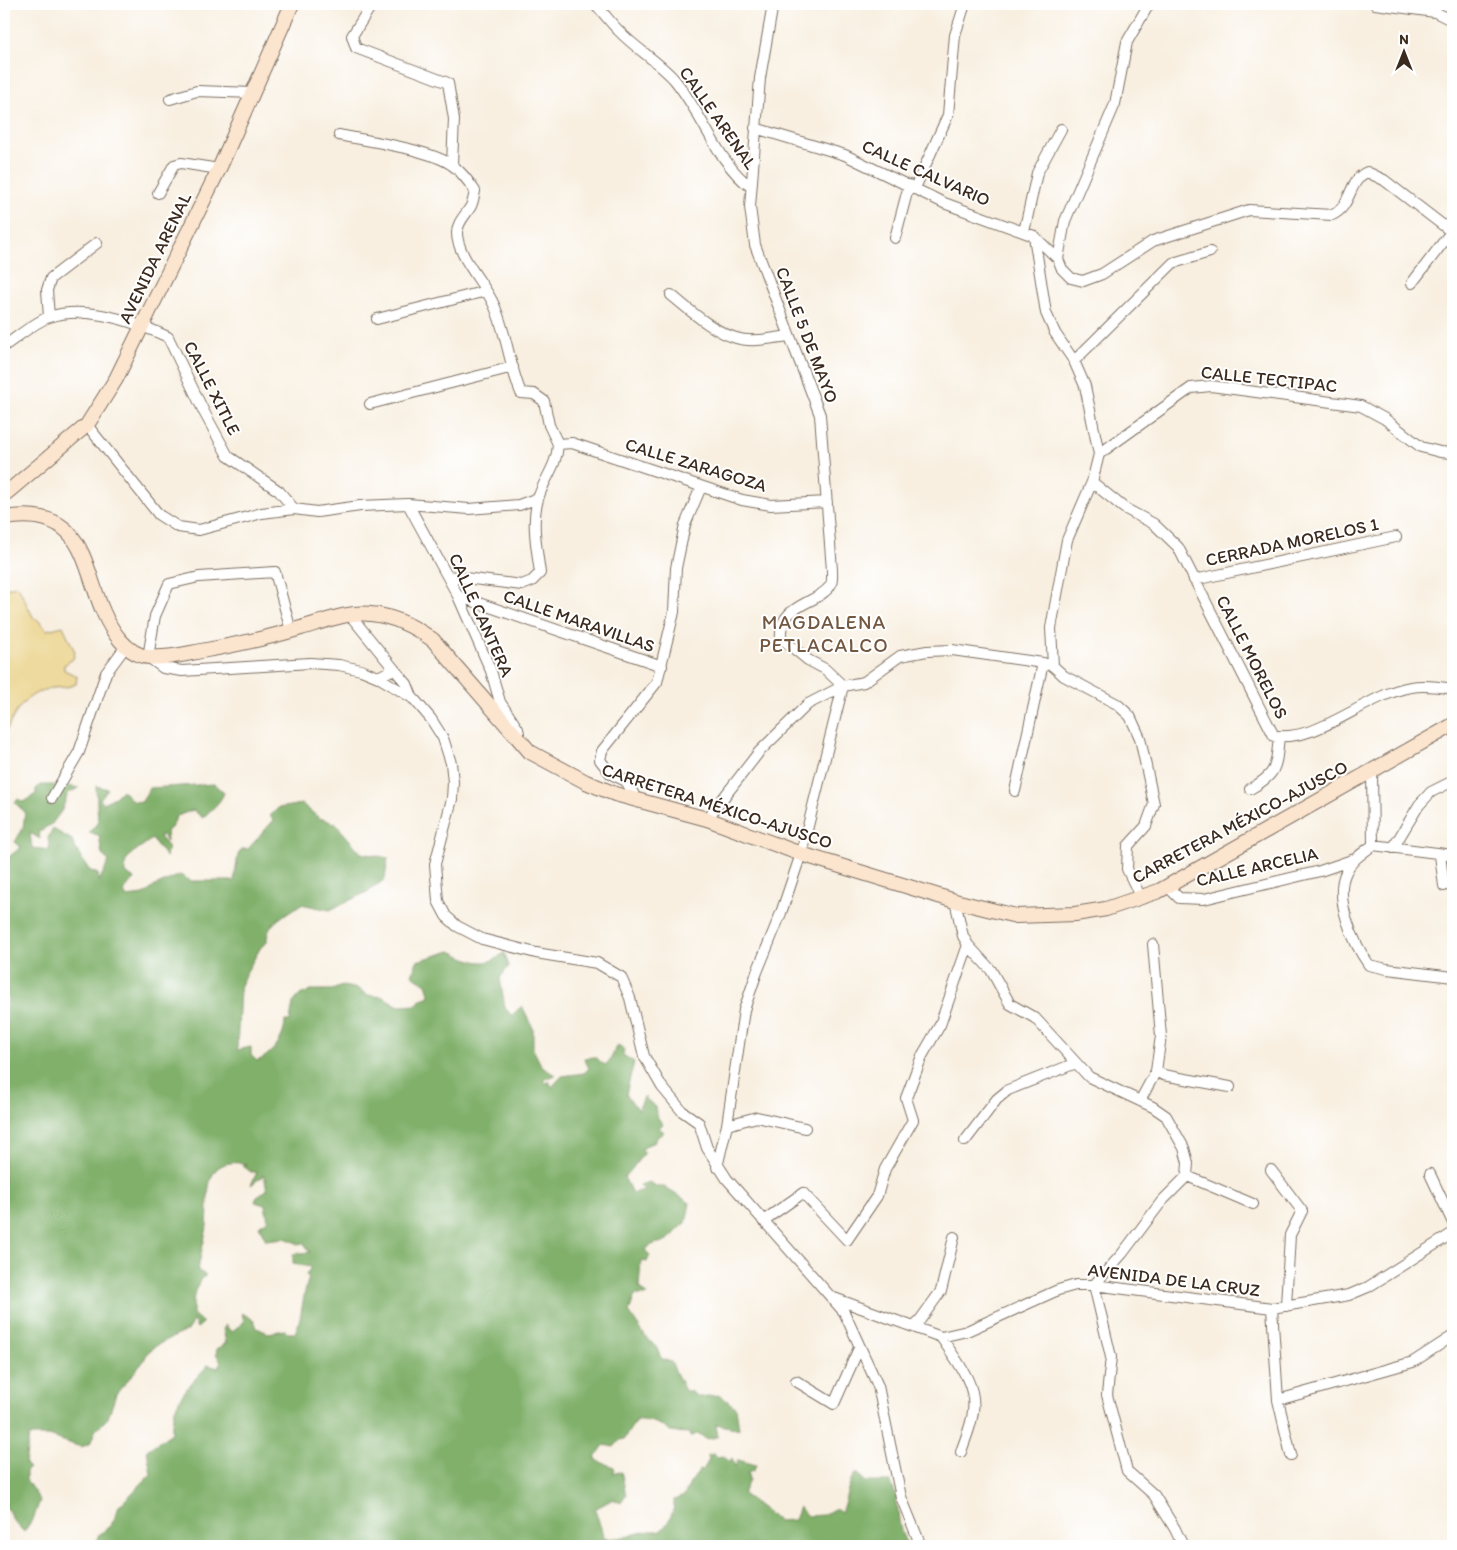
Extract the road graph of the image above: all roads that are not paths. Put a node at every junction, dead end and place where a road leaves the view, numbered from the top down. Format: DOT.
graph roads {
  1 [pos="292,4"];
  2 [pos="372,4"];
  3 [pos="595,4"];
  4 [pos="773,4"];
  5 [pos="965,4"];
  6 [pos="1149,4"];
  7 [pos="1375,4"];
  8 [pos="1453,21"];
  9 [pos="254,93"];
  10 [pos="170,99"];
  11 [pos="755,128"];
  12 [pos="1061,129"];
  13 [pos="339,135"];
  14 [pos="452,164"];
  15 [pos="219,169"];
  16 [pos="751,187"];
  17 [pos="912,187"];
  18 [pos="158,193"];
  19 [pos="1452,233"];
  20 [pos="1029,234"];
  21 [pos="895,238"];
  22 [pos="97,243"];
  23 [pos="1210,252"];
  24 [pos="1058,259"];
  25 [pos="1412,283"];
  26 [pos="486,290"];
  27 [pos="671,296"];
  28 [pos="49,317"];
  29 [pos="377,319"];
  30 [pos="143,325"];
  31 [pos="790,336"];
  32 [pos="4,346"];
  33 [pos="1074,361"];
  34 [pos="512,367"];
  35 [pos="370,404"];
  36 [pos="87,425"];
  37 [pos="558,444"];
  38 [pos="1453,453"];
  39 [pos="1099,454"];
  40 [pos="1092,482"];
  41 [pos="701,487"];
  42 [pos="4,495"];
  43 [pos="538,498"];
  44 [pos="827,502"];
  45 [pos="408,504"];
  46 [pos="294,509"];
  47 [pos="4,518"];
  48 [pos="1396,537"];
  49 [pos="448,576"];
  50 [pos="1194,580"];
  51 [pos="458,596"];
  52 [pos="350,615"];
  53 [pos="291,631"];
  54 [pos="126,646"];
  55 [pos="148,657"];
  56 [pos="1048,665"];
  57 [pos="662,666"];
  58 [pos="394,668"];
  59 [pos="378,677"];
  60 [pos="843,686"];
  61 [pos="1453,689"];
  62 [pos="414,699"];
  63 [pos="1453,725"];
  64 [pos="1279,736"];
  65 [pos="519,740"];
  66 [pos="1372,772"];
  67 [pos="1453,781"];
  68 [pos="1250,789"];
  69 [pos="1015,791"];
  70 [pos="52,798"];
  71 [pos="638,802"];
  72 [pos="706,820"];
  73 [pos="1373,845"];
  74 [pos="1393,848"];
  75 [pos="801,854"];
  76 [pos="1440,855"];
  77 [pos="1453,855"];
  78 [pos="1355,859"];
  79 [pos="1444,886"];
  80 [pos="1168,887"];
  81 [pos="1141,898"];
  82 [pos="955,901"];
  83 [pos="1153,944"];
  84 [pos="968,945"];
  85 [pos="1453,977"];
  86 [pos="1076,1063"];
  87 [pos="1156,1071"];
  88 [pos="1230,1088"];
  89 [pos="1140,1100"];
  90 [pos="727,1125"];
  91 [pos="805,1128"];
  92 [pos="965,1141"];
  93 [pos="717,1167"];
  94 [pos="1271,1170"];
  95 [pos="1430,1174"];
  96 [pos="1187,1176"];
  97 [pos="1253,1204"];
  98 [pos="763,1222"];
  99 [pos="1453,1223"];
  100 [pos="1453,1233"];
  101 [pos="954,1237"];
  102 [pos="1094,1285"];
  103 [pos="830,1296"];
  104 [pos="1286,1306"];
  105 [pos="1272,1308"];
  106 [pos="915,1327"];
  107 [pos="1452,1336"];
  108 [pos="941,1337"];
  109 [pos="859,1348"];
  110 [pos="796,1381"];
  111 [pos="1278,1400"];
  112 [pos="961,1452"];
  113 [pos="1291,1455"];
  114 [pos="921,1546"];
  115 [pos="1183,1546"];
  1 -- 9 [label="main road, AVENIDA ARENAL"];
  2 -- 14 [label="street"];
  3 -- 16 [label="street, CALLE ARENAL"];
  4 -- 11 [label="street, CALLE 5 DE MAYO"];
  5 -- 17 [label="street"];
  6 -- 24 [label="street"];
  7 -- 8 [label="street"];
  9 -- 10 [label="street"];
  9 -- 15 [label="main road, AVENIDA ARENAL"];
  11 -- 16 [label="street, CALLE 5 DE MAYO"];
  11 -- 17 [label="street, CALLE CALVARIO"];
  12 -- 20 [label="street"];
  13 -- 14 [label="street"];
  14 -- 26 [label="street"];
  15 -- 18 [label="street"];
  15 -- 30 [label="main road, AVENIDA ARENAL"];
  16 -- 31 [label="street, CALLE 5 DE MAYO"];
  17 -- 20 [label="street, CALLE CALVARIO"];
  17 -- 21 [label="street"];
  19 -- 24 [label="street"];
  19 -- 25 [label="street"];
  20 -- 24 [label="street"];
  20 -- 33 [label="street"];
  22 -- 28 [label="street"];
  23 -- 33 [label="street"];
  26 -- 29 [label="street"];
  26 -- 34 [label="street"];
  27 -- 31 [label="street"];
  28 -- 30 [label="street, CALLE XITLE"];
  28 -- 32 [label="street, CALLE XITLE"];
  30 -- 36 [label="main road, AVENIDA ARENAL"];
  30 -- 46 [label="street, CALLE XITLE"];
  31 -- 44 [label="street, CALLE 5 DE MAYO"];
  33 -- 39 [label="street"];
  34 -- 35 [label="street"];
  34 -- 37 [label="street"];
  36 -- 42 [label="main road, AVENIDA ARENAL"];
  36 -- 46 [label="street"];
  37 -- 41 [label="street, CALLE ZARAGOZA"];
  37 -- 43 [label="street"];
  38 -- 39 [label="street, CALLE TECTIPAC"];
  39 -- 40 [label="street"];
  40 -- 50 [label="street, CALLE MORELOS"];
  40 -- 56 [label="street"];
  41 -- 44 [label="street, CALLE ZARAGOZA"];
  41 -- 57 [label="street, CALLE MARAVILLAS"];
  43 -- 45 [label="street"];
  43 -- 49 [label="street"];
  44 -- 60 [label="street, CALLE 5 DE MAYO"];
  45 -- 46 [label="street"];
  45 -- 49 [label="street, CALLE CANTERA"];
  47 -- 54 [label="main road"];
  48 -- 50 [label="street, CERRADA MORELOS 1"];
  49 -- 51 [label="street, CALLE CANTERA"];
  50 -- 64 [label="street, CALLE MORELOS"];
  51 -- 57 [label="street, CALLE MARAVILLAS"];
  51 -- 65 [label="street, CALLE CANTERA"];
  52 -- 53 [label="main road, CARRETERA MÉXICO-AJUSCO"];
  52 -- 58 [label="street"];
  52 -- 65 [label="main road, CARRETERA MÉXICO-AJUSCO"];
  53 -- 55 [label="main road, CARRETERA MÉXICO-AJUSCO"];
  53 -- 55 [label="street"];
  54 -- 55 [label="main road"];
  54 -- 70 [label="street"];
  55 -- 59 [label="street"];
  56 -- 60 [label="street"];
  56 -- 69 [label="street"];
  56 -- 81 [label="street"];
  57 -- 71 [label="street, CALLE MARAVILLAS"];
  58 -- 59 [label="street"];
  58 -- 62 [label="street"];
  59 -- 62 [label="street"];
  60 -- 72 [label="street"];
  60 -- 75 [label="street"];
  61 -- 64 [label="street, CALLE MORELOS"];
  62 -- 93 [label="street"];
  63 -- 66 [label="main road, CARRETERA MÉXICO-AJUSCO"];
  64 -- 68 [label="street"];
  65 -- 71 [label="main road, CARRETERA MÉXICO-AJUSCO"];
  66 -- 73 [label="street"];
  66 -- 80 [label="main road, CARRETERA MÉXICO-AJUSCO"];
  67 -- 74 [label="street"];
  71 -- 72 [label="main road, CARRETERA MÉXICO-AJUSCO"];
  72 -- 75 [label="main road, CARRETERA MÉXICO-AJUSCO"];
  73 -- 74 [label="street"];
  73 -- 78 [label="street, CALLE ARCELIA"];
  74 -- 76 [label="street"];
  75 -- 82 [label="main road, CARRETERA MÉXICO-AJUSCO"];
  75 -- 90 [label="street"];
  76 -- 77 [label="street"];
  76 -- 79 [label="street"];
  78 -- 80 [label="street, CALLE ARCELIA"];
  78 -- 85 [label="street, CALLE ARCELIA"];
  80 -- 81 [label="main road, CARRETERA MÉXICO-AJUSCO"];
  81 -- 82 [label="main road, CARRETERA MÉXICO-AJUSCO"];
  82 -- 84 [label="street"];
  83 -- 87 [label="street"];
  84 -- 86 [label="street"];
  84 -- 98 [label="street"];
  86 -- 89 [label="street"];
  86 -- 92 [label="street"];
  87 -- 88 [label="street"];
  87 -- 89 [label="street"];
  89 -- 96 [label="street"];
  90 -- 91 [label="street"];
  90 -- 93 [label="street"];
  93 -- 98 [label="street"];
  94 -- 104 [label="street"];
  95 -- 99 [label="street"];
  96 -- 97 [label="street"];
  96 -- 102 [label="street"];
  98 -- 103 [label="street"];
  100 -- 104 [label="street, AVENIDA DE LA CRUZ"];
  101 -- 106 [label="street"];
  102 -- 105 [label="street, AVENIDA DE LA CRUZ"];
  102 -- 108 [label="street, AVENIDA DE LA CRUZ"];
  102 -- 115 [label="street"];
  103 -- 106 [label="street"];
  103 -- 109 [label="street"];
  104 -- 105 [label="street, AVENIDA DE LA CRUZ"];
  105 -- 111 [label="street"];
  106 -- 108 [label="street"];
  107 -- 111 [label="street"];
  108 -- 112 [label="street"];
  109 -- 110 [label="street"];
  109 -- 114 [label="street"];
  111 -- 113 [label="street"];
}
